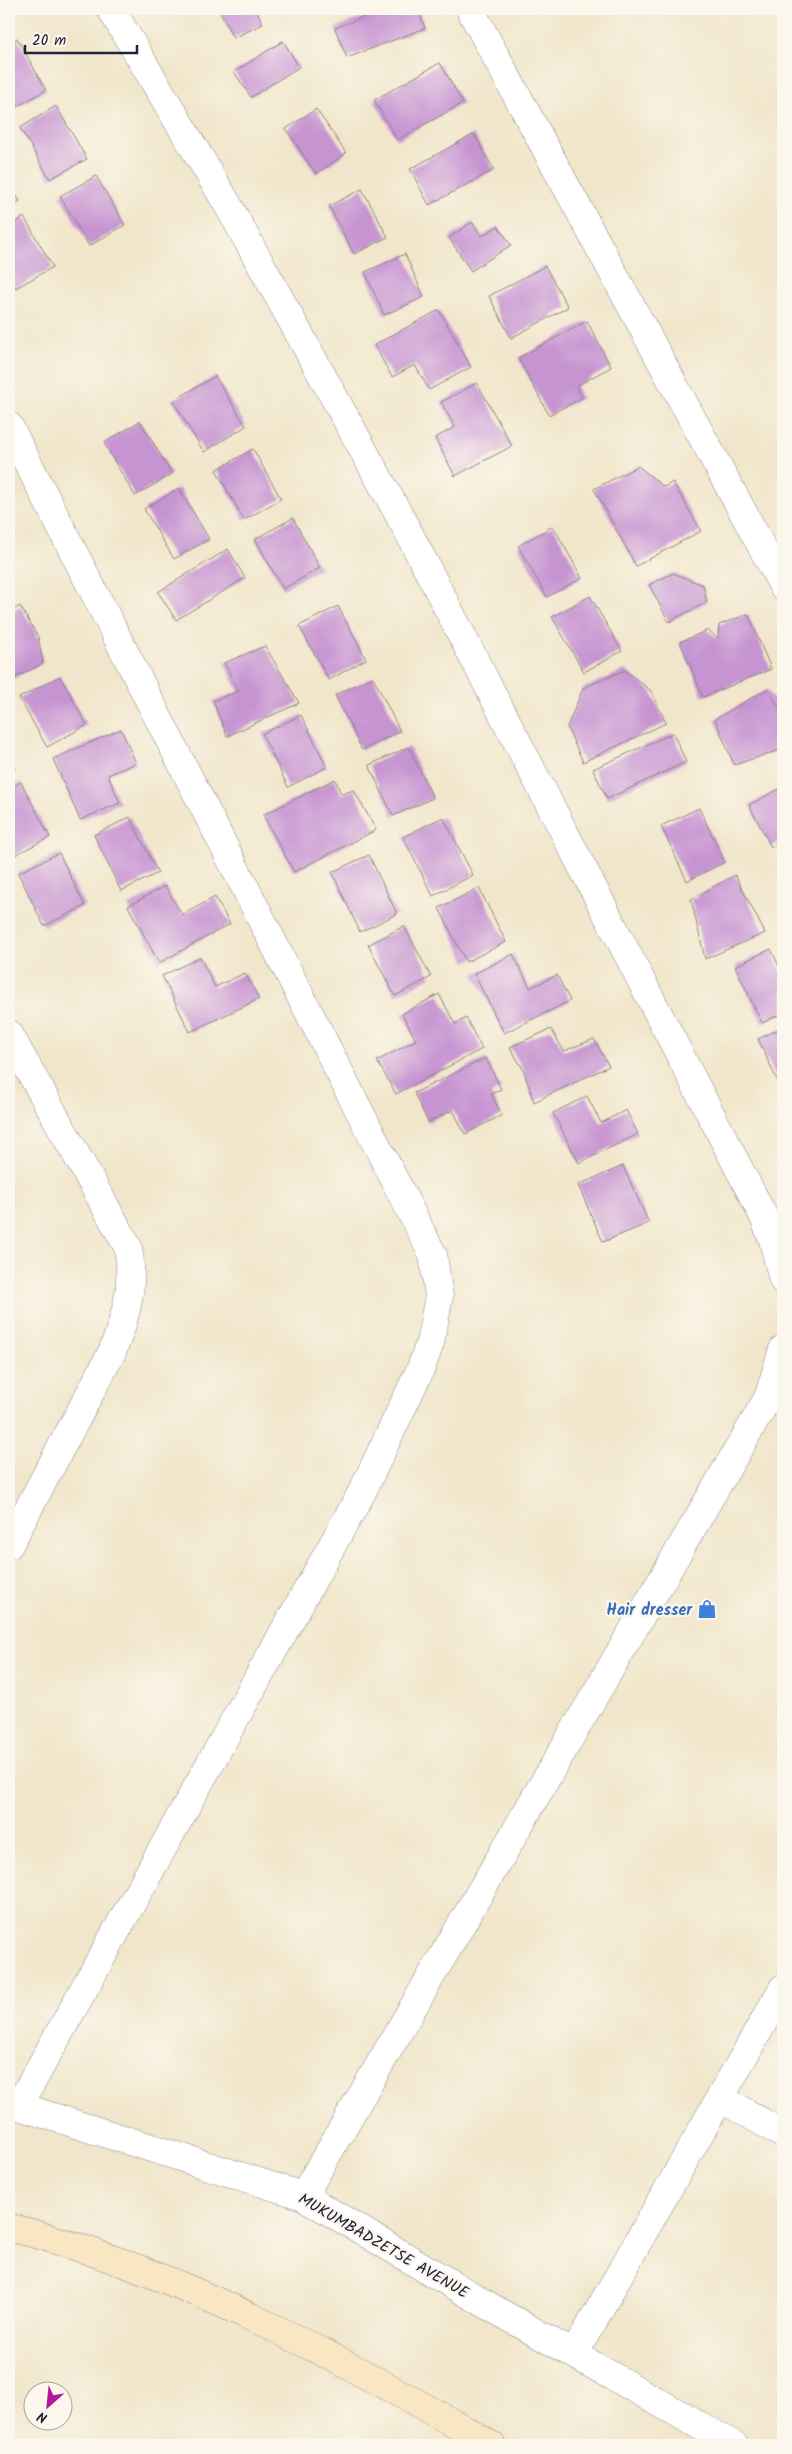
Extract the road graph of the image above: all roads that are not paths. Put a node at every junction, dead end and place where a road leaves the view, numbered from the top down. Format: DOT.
graph roads {
  1 [pos="111,9"];
  2 [pos="470,9"];
  3 [pos="9,426"];
  4 [pos="16,454"];
  5 [pos="783,586"];
  6 [pos="9,1034"];
  7 [pos="783,1280"];
  8 [pos="783,1349"];
  9 [pos="9,1545"];
  10 [pos="783,1988"];
  11 [pos="720,2098"];
  12 [pos="14,2104"];
  13 [pos="783,2134"];
  14 [pos="303,2196"];
  15 [pos="9,2226"];
  16 [pos="574,2354"];
  17 [pos="491,2445"];
  18 [pos="734,2445"];
  1 -- 7 [label="street"];
  2 -- 5 [label="street"];
  3 -- 4 [label="street"];
  4 -- 12 [label="street"];
  6 -- 9 [label="street"];
  8 -- 14 [label="street"];
  10 -- 11 [label="street"];
  11 -- 13 [label="street"];
  11 -- 16 [label="street"];
  12 -- 14 [label="street, MUKUMBADZETSE AVENUE"];
  14 -- 16 [label="street, MUKUMBADZETSE AVENUE"];
  15 -- 17 [label="street"];
  16 -- 18 [label="street, MUKUMBADZETSE AVENUE"];
}
